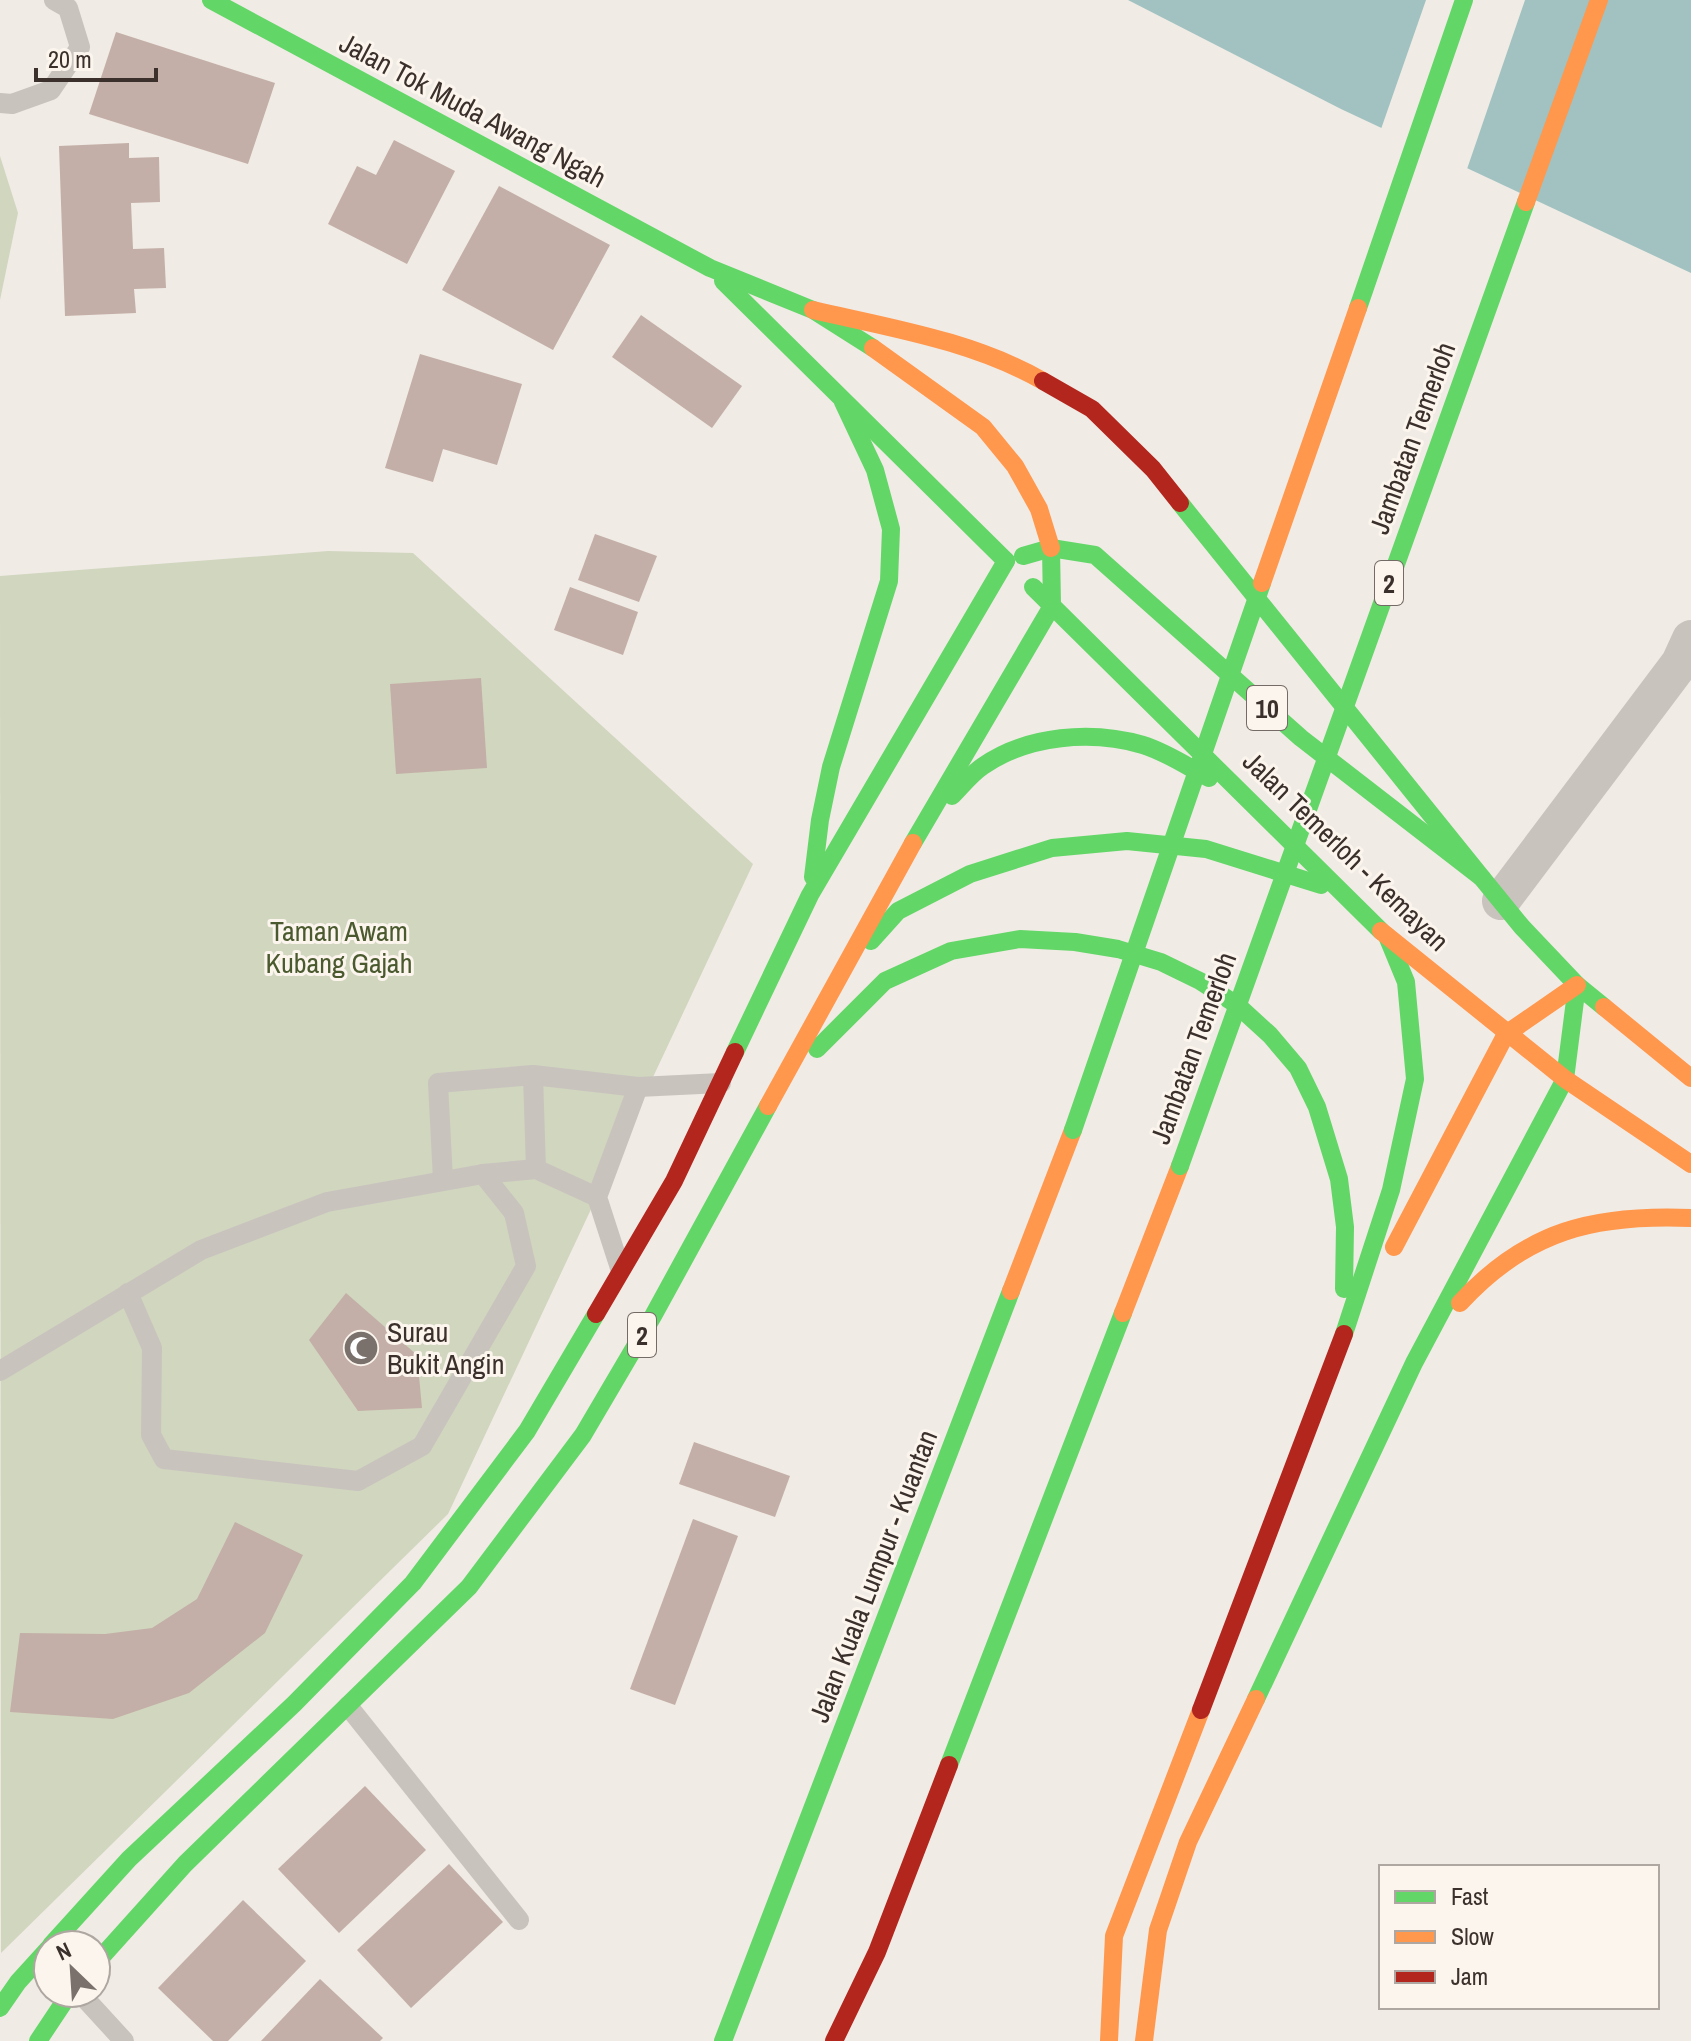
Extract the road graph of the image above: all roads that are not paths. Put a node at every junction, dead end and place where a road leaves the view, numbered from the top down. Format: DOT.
graph roads {
  1 [pos="54,0"];
  2 [pos="211,0"];
  3 [pos="1464,0"];
  4 [pos="1599,0"];
  5 [pos="0,103"];
  6 [pos="710,268"];
  7 [pos="813,310"];
  8 [pos="843,402"];
  9 [pos="1051,548"];
  10 [pos="1015,570"];
  11 [pos="1052,606"];
  12 [pos="1691,639"];
  13 [pos="1247,797"];
  14 [pos="923,825"];
  15 [pos="1492,889"];
  16 [pos="1346,894"];
  17 [pos="810,895"];
  18 [pos="1387,936"];
  19 [pos="839,978"];
  20 [pos="1577,985"];
  21 [pos="1506,1034"];
  22 [pos="533,1075"];
  23 [pos="1691,1078"];
  24 [pos="1565,1079"];
  25 [pos="721,1083"];
  26 [pos="781,1084"];
  27 [pos="638,1087"];
  28 [pos="1691,1164"];
  29 [pos="536,1169"];
  30 [pos="483,1174"];
  31 [pos="443,1180"];
  32 [pos="597,1197"];
  33 [pos="1691,1218"];
  34 [pos="621,1271"];
  35 [pos="128,1293"];
  36 [pos="1336,1359"];
  37 [pos="1414,1363"];
  38 [pos="0,1371"];
  39 [pos="348,1706"];
  40 [pos="519,1920"];
  41 [pos="66,1929"];
  42 [pos="112,1945"];
  43 [pos="32,1967"];
  44 [pos="0,2008"];
  45 [pos="59,2009"];
  46 [pos="95,2009"];
  47 [pos="38,2041"];
  48 [pos="124,2041"];
  49 [pos="723,2041"];
  50 [pos="834,2041"];
  51 [pos="1109,2041"];
  52 [pos="1144,2041"];
  1 -- 5 [label="lane"];
  2 -- 6 [label="main road, Jalan Tok Muda Awang Ngah"];
  3 -- 49 [label="main road, Jalan Kuala Lumpur - Kuantan, bridge"];
  4 -- 50 [label="main road, Jambatan Temerloh / 2, bridge"];
  6 -- 7 [label="main road, Jalan Tok Muda Awang Ngah"];
  6 -- 8 [label="main road, Jalan Tok Muda Awang Ngah"];
  7 -- 9 [label="main road, Jalan Tok Muda Awang Ngah"];
  7 -- 15 [label="main road"];
  8 -- 10 [label="main road, Jalan Tok Muda Awang Ngah"];
  8 -- 17 [label="main road"];
  9 -- 10 [label="main road, Jalan Temerloh - Kemayan / 10"];
  9 -- 11 [label="main road, Jalan Tok Muda Awang Ngah"];
  9 -- 15 [label="main road, Jalan Temerloh - Kemayan / 10"];
  10 -- 11 [label="main road, Jalan Temerloh - Kemayan"];
  10 -- 17 [label="main road"];
  11 -- 13 [label="main road, Jalan Temerloh - Kemayan"];
  11 -- 14 [label="main road, 2"];
  12 -- 15 [label="street"];
  13 -- 14 [label="main road"];
  13 -- 16 [label="main road, Jalan Temerloh - Kemayan"];
  14 -- 19 [label="main road, 2"];
  15 -- 20 [label="main road, Jalan Temerloh - Kemayan / 10"];
  16 -- 18 [label="main road, Jalan Temerloh - Kemayan"];
  16 -- 19 [label="main road"];
  17 -- 25 [label="main road"];
  18 -- 21 [label="main road, Jalan Temerloh - Kemayan"];
  18 -- 36 [label="main road"];
  19 -- 26 [label="main road, 2"];
  20 -- 21 [label="main road"];
  20 -- 23 [label="main road, Jalan Temerloh - Kemayan / 10"];
  20 -- 24 [label="main road"];
  21 -- 24 [label="main road, Jalan Temerloh - Kemayan"];
  21 -- 36 [label="main road"];
  22 -- 27 [label="lane"];
  22 -- 29 [label="lane"];
  22 -- 31 [label="lane"];
  24 -- 28 [label="main road, Jalan Temerloh - Kemayan"];
  24 -- 37 [label="main road"];
  25 -- 27 [label="lane"];
  25 -- 34 [label="main road, 2"];
  26 -- 36 [label="main road"];
  26 -- 39 [label="main road, 2"];
  27 -- 32 [label="lane"];
  29 -- 30 [label="lane"];
  29 -- 32 [label="lane"];
  30 -- 31 [label="lane"];
  30 -- 35 [label="lane"];
  31 -- 35 [label="lane"];
  32 -- 34 [label="lane"];
  33 -- 37 [label="main road"];
  34 -- 41 [label="main road, 2"];
  35 -- 38 [label="lane"];
  36 -- 51 [label="main road"];
  37 -- 52 [label="main road"];
  39 -- 40 [label="lane"];
  39 -- 42 [label="main road, 2"];
  43 -- 44 [label="main road, 2"];
  45 -- 47 [label="main road"];
  46 -- 48 [label="lane"];
}
